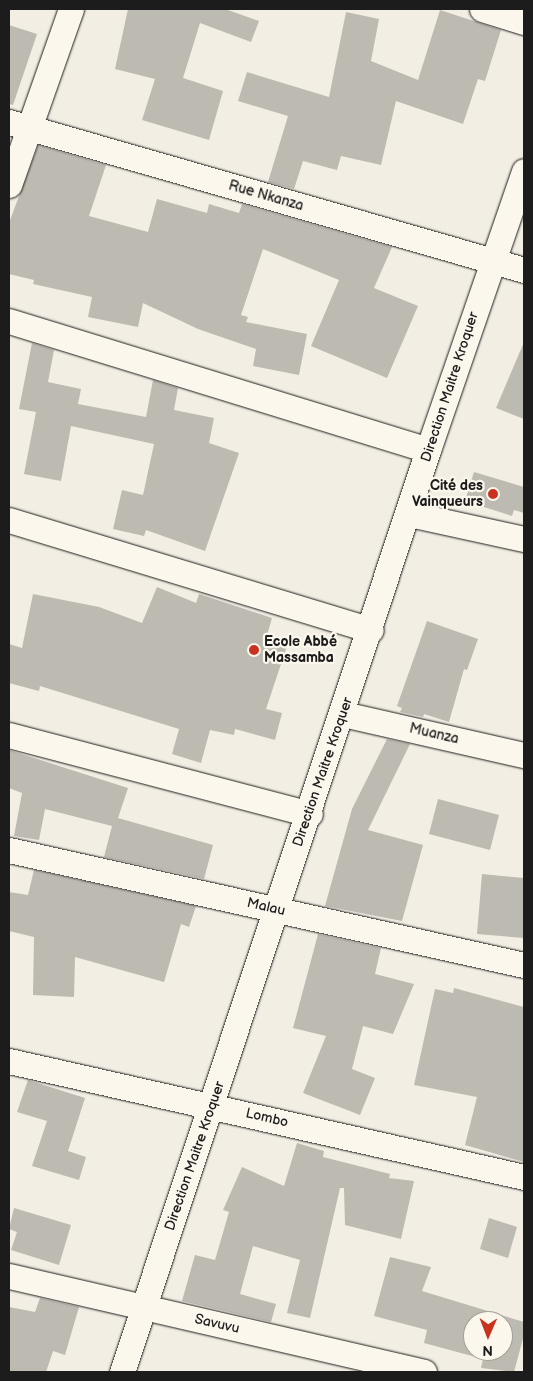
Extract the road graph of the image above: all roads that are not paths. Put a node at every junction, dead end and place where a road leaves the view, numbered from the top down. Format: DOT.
graph roads {
  1 [pos="71,9"];
  2 [pos="482,9"];
  3 [pos="524,22"];
  4 [pos="19,125"];
  5 [pos="524,171"];
  6 [pos="9,185"];
  7 [pos="492,261"];
  8 [pos="524,270"];
  9 [pos="9,321"];
  10 [pos="428,450"];
  11 [pos="409,514"];
  12 [pos="9,520"];
  13 [pos="524,540"];
  14 [pos="371,630"];
  15 [pos="343,714"];
  16 [pos="9,735"];
  17 [pos="524,755"];
  18 [pos="310,814"];
  19 [pos="9,850"];
  20 [pos="277,910"];
  21 [pos="524,965"];
  22 [pos="9,1061"];
  23 [pos="212,1106"];
  24 [pos="524,1177"];
  25 [pos="9,1276"];
  26 [pos="142,1307"];
  27 [pos="122,1372"];
  28 [pos="424,1372"];
  1 -- 4 [label="street"];
  2 -- 3 [label="street"];
  4 -- 6 [label="street"];
  4 -- 7 [label="street, Rue Nkanza"];
  5 -- 7 [label="street, Direction Maitre Kroquer"];
  7 -- 8 [label="street, Rue Nkanza"];
  7 -- 10 [label="street, Direction Maitre Kroquer"];
  9 -- 10 [label="street"];
  10 -- 11 [label="street, Direction Maitre Kroquer"];
  11 -- 13 [label="street"];
  11 -- 14 [label="street, Direction Maitre Kroquer"];
  12 -- 14 [label="street"];
  14 -- 15 [label="street, Direction Maitre Kroquer"];
  15 -- 17 [label="street, Muanza"];
  15 -- 18 [label="street, Direction Maitre Kroquer"];
  16 -- 18 [label="street"];
  18 -- 20 [label="street, Direction Maitre Kroquer"];
  19 -- 20 [label="street, Malau"];
  20 -- 21 [label="street, Malau"];
  20 -- 23 [label="street, Direction Maitre Kroquer"];
  22 -- 23 [label="street, Lombo"];
  23 -- 24 [label="street, Lombo"];
  23 -- 26 [label="street, Direction Maitre Kroquer"];
  25 -- 26 [label="street, Savuvu"];
  26 -- 27 [label="street, Direction Maitre Kroquer"];
  26 -- 28 [label="street, Savuvu"];
}
